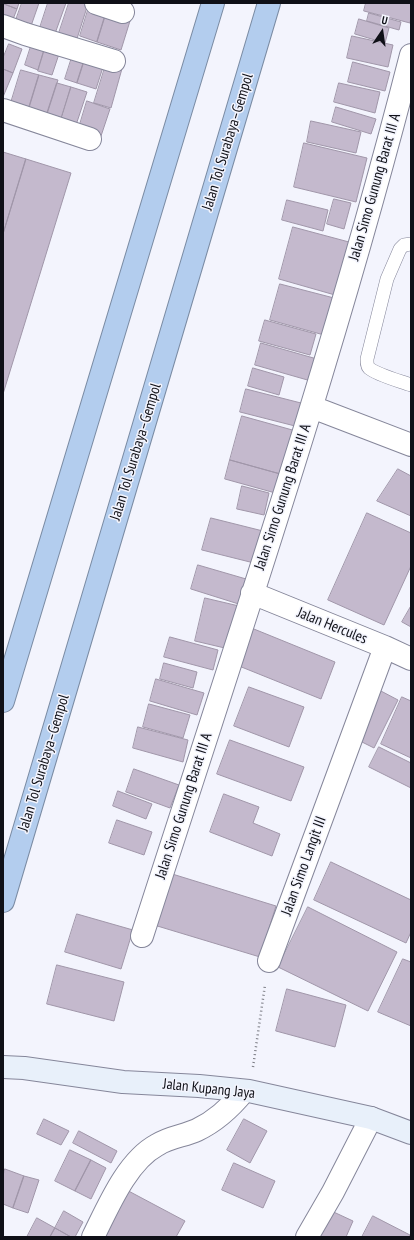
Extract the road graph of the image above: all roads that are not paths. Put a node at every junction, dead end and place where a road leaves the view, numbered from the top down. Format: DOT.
graph roads {
  1 [pos="96,3"];
  2 [pos="213,3"];
  3 [pos="269,3"];
  4 [pos="123,12"];
  5 [pos="3,26"];
  6 [pos="411,55"];
  7 [pos="114,61"];
  8 [pos="3,110"];
  9 [pos="90,139"];
  10 [pos="411,244"];
  11 [pos="411,385"];
  12 [pos="312,406"];
  13 [pos="411,445"];
  14 [pos="252,593"];
  15 [pos="385,647"];
  16 [pos="411,659"];
  17 [pos="3,701"];
  18 [pos="3,901"];
  19 [pos="142,936"];
  20 [pos="269,961"];
  21 [pos="13,1068"];
  22 [pos="247,1091"];
  23 [pos="371,1118"];
  24 [pos="411,1133"];
  25 [pos="93,1237"];
  26 [pos="307,1237"];
  1 -- 4 [label="street"];
  2 -- 17 [label="highway"];
  3 -- 18 [label="highway, Jalan Tol Surabaya–Gempol"];
  5 -- 7 [label="street"];
  6 -- 12 [label="street, Jalan Simo Gunung Barat III A"];
  8 -- 9 [label="street"];
  10 -- 11 [label="lane"];
  12 -- 13 [label="street"];
  12 -- 14 [label="street, Jalan Simo Gunung Barat III A"];
  14 -- 15 [label="street, Jalan Hercules"];
  14 -- 19 [label="street, Jalan Simo Gunung Barat III A"];
  15 -- 16 [label="street, Jalan Hercules"];
  15 -- 20 [label="street, Jalan Simo Langit III"];
  21 -- 22 [label="main road, Jalan Kupang Jaya"];
  22 -- 23 [label="main road, Jalan Kupang Jaya"];
  22 -- 25 [label="street"];
  23 -- 24 [label="main road, Jalan Kupang Jaya"];
  23 -- 26 [label="street"];
}
